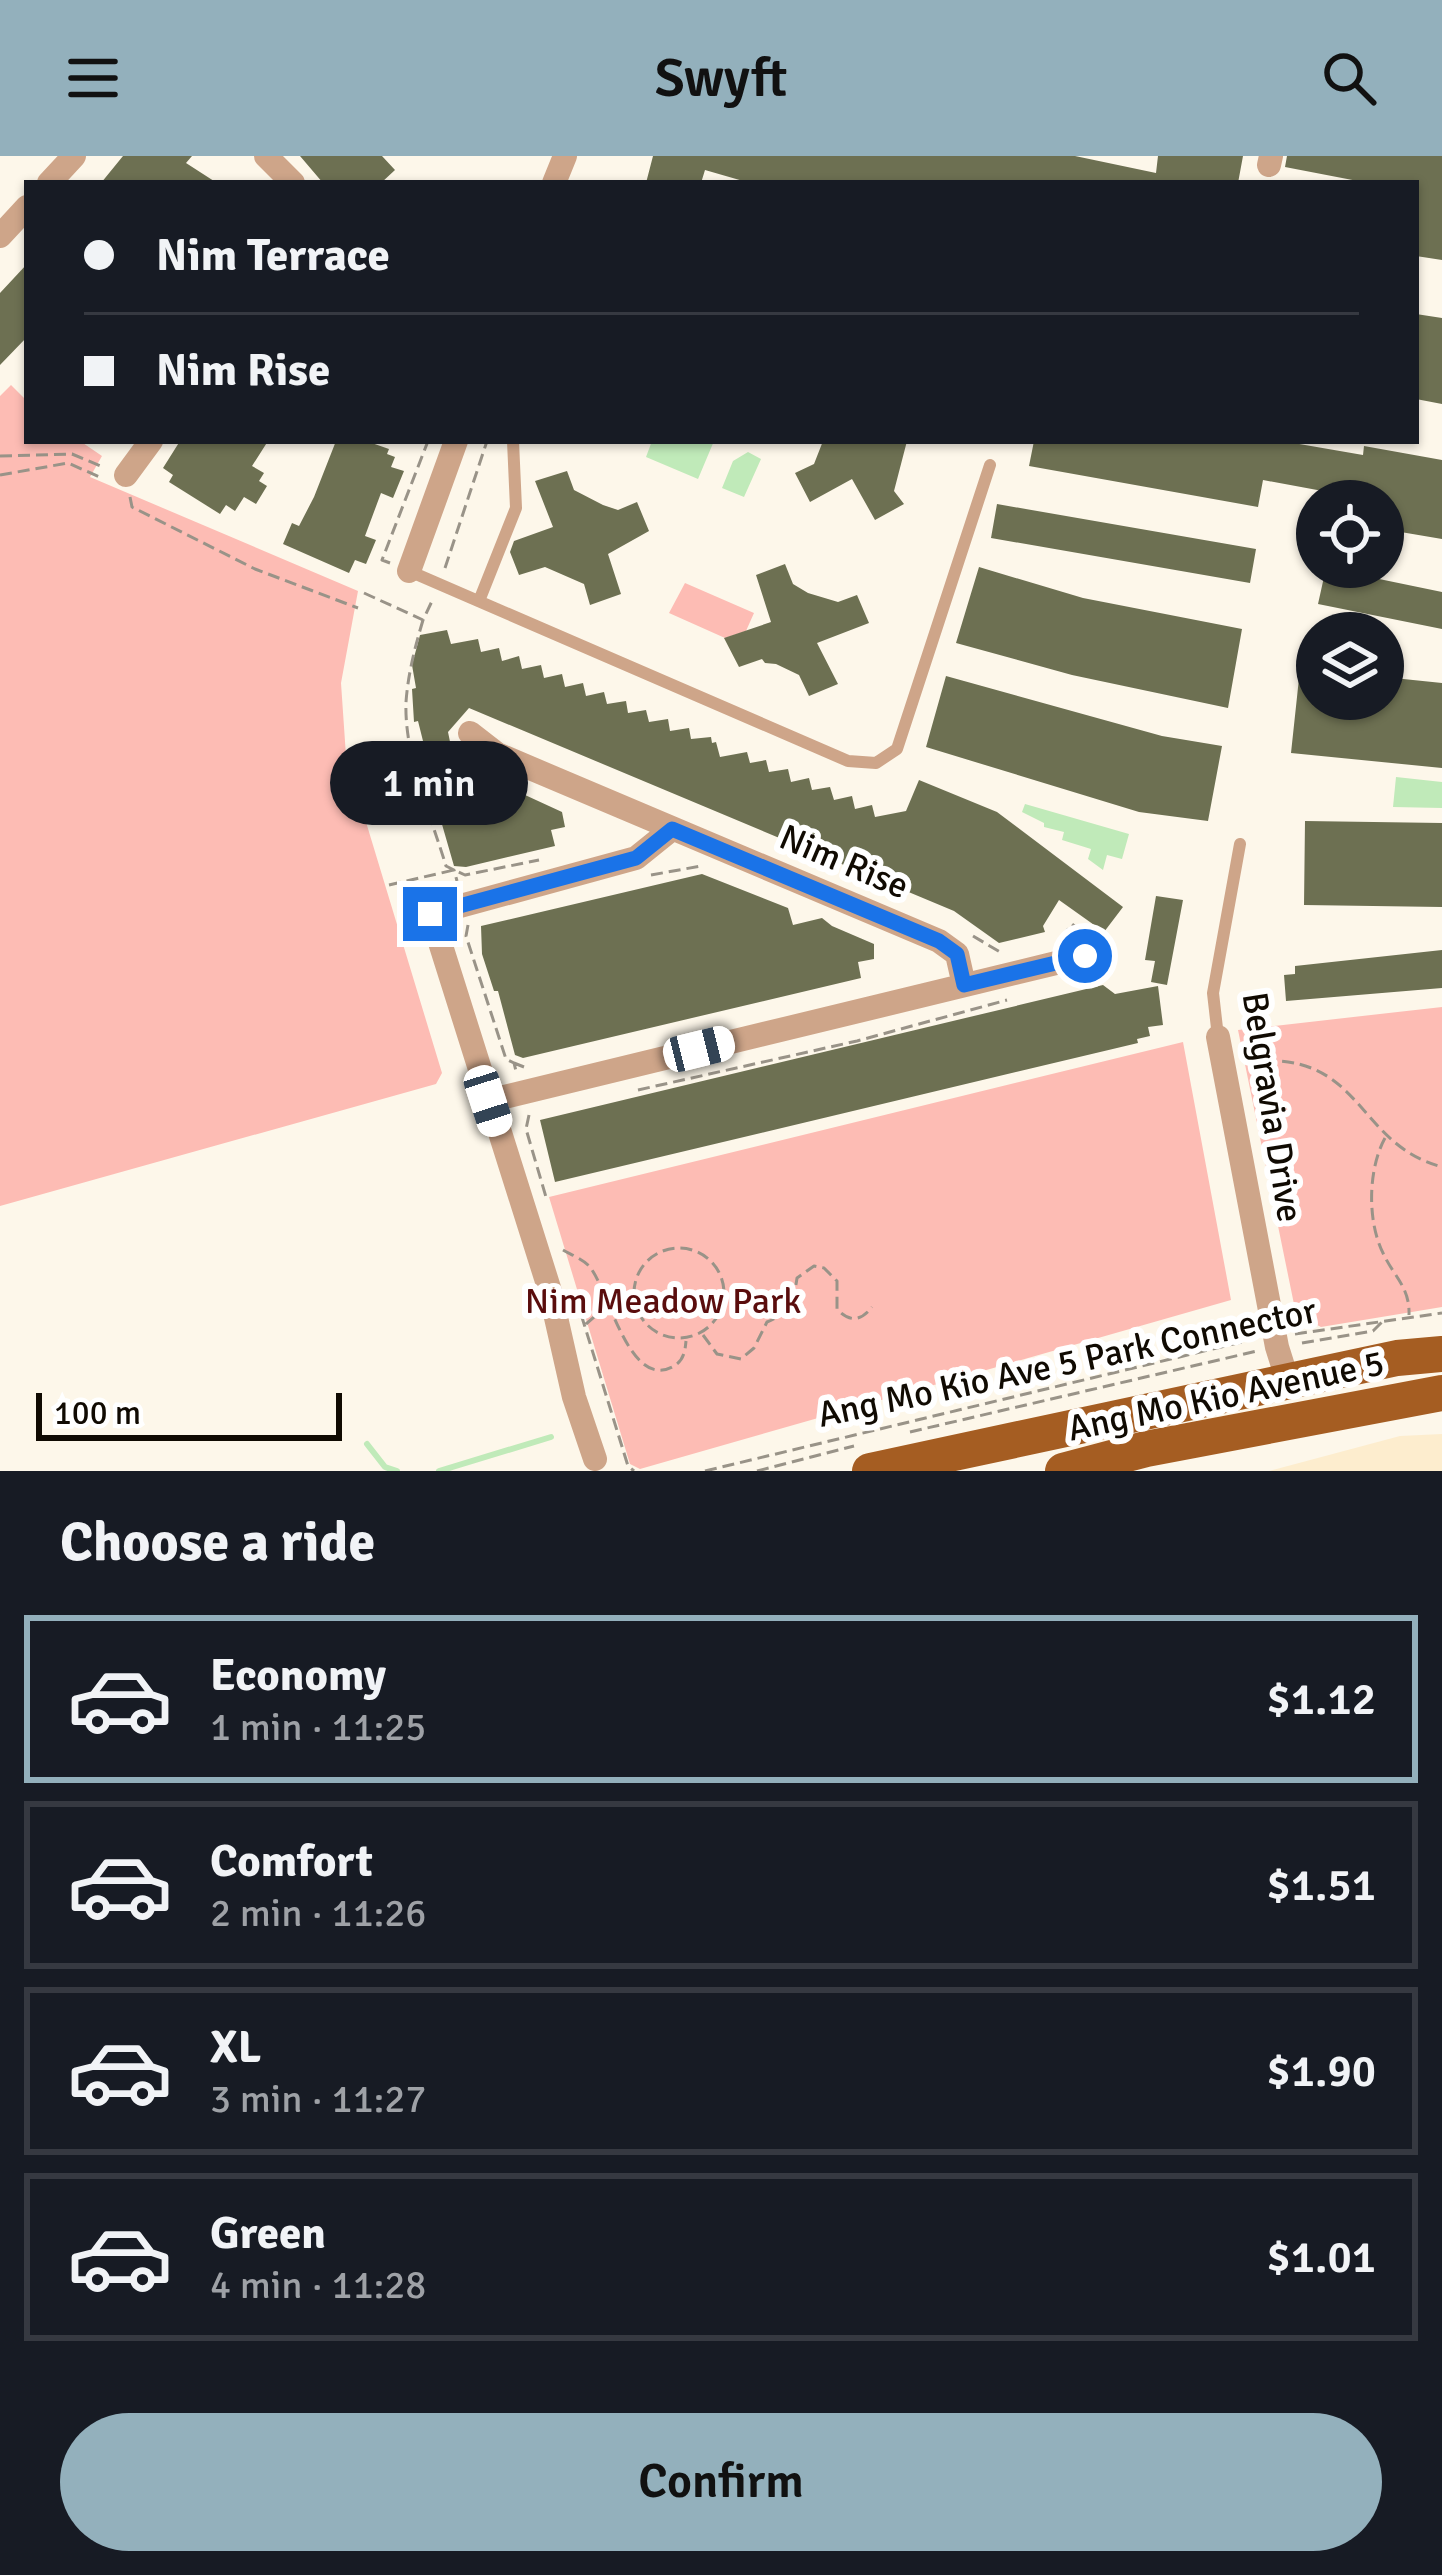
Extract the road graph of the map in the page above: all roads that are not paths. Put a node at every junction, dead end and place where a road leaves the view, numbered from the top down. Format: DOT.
graph roads {
  1 [pos="74,156"];
  2 [pos="266,156"];
  3 [pos="52,180"];
  4 [pos="290,180"];
  5 [pos="24,210"];
  6 [pos="0,236"];
  7 [pos="149,444"];
  8 [pos="455,444"];
  9 [pos="513,444"];
  10 [pos="990,465"];
  11 [pos="125,476"];
  12 [pos="409,571"];
  13 [pos="479,601"];
  14 [pos="470,733"];
  15 [pos="672,829"];
  16 [pos="1240,844"];
  17 [pos="1087,947"];
  18 [pos="964,985"];
  19 [pos="1218,1036"];
  20 [pos="488,1101"];
  21 [pos="1442,1354"];
  22 [pos="1280,1356"];
  23 [pos="1442,1393"];
  24 [pos="866,1458"];
  25 [pos="937,1465"];
  26 [pos="599,1467"];
  27 [pos="1064,1471"];
  1 -- 3 [label="street"];
  2 -- 4 [label="street"];
  5 -- 6 [label="street"];
  7 -- 11 [label="street"];
  8 -- 12 [label="street"];
  9 -- 13 [label="lane"];
  10 -- 13 [label="lane"];
  12 -- 13 [label="lane"];
  14 -- 15 [label="street, Nim Rise"];
  15 -- 18 [label="street, Nim Rise"];
  15 -- 20 [label="street"];
  16 -- 19 [label="lane, Belgravia Drive"];
  17 -- 18 [label="street"];
  18 -- 20 [label="street"];
  19 -- 22 [label="street, Belgravia Drive"];
  20 -- 26 [label="street"];
  21 -- 22 [label="main road, Ang Mo Kio Avenue 5"];
  22 -- 25 [label="main road, Ang Mo Kio Avenue 5"];
  23 -- 27 [label="main road, Ang Mo Kio Avenue 5"];
  24 -- 25 [label="main road, Ang Mo Kio Avenue 5"];
}
